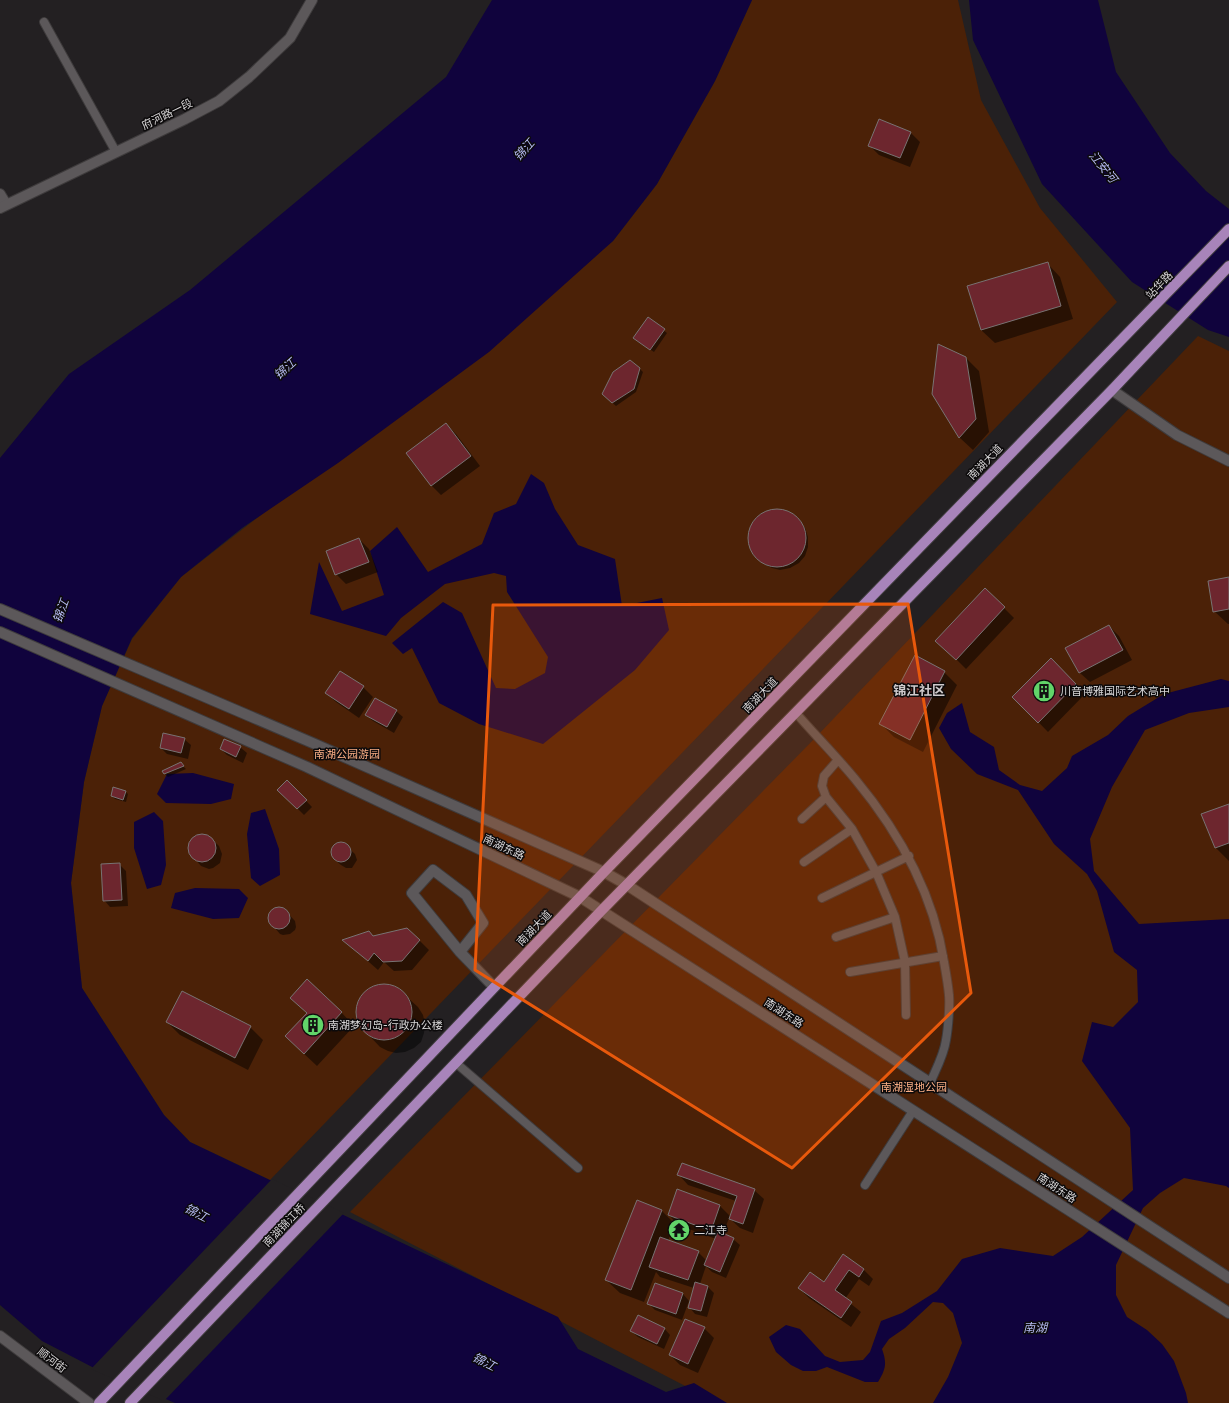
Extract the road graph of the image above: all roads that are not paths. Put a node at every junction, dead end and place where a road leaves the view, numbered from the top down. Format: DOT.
graph roads {
  1 [pos="312,0"];
  2 [pos="44,22"];
  3 [pos="116,152"];
  4 [pos="0,194"];
  5 [pos="3,206"];
  6 [pos="1229,229"];
  7 [pos="1229,266"];
  8 [pos="1106,356"];
  9 [pos="1112,390"];
  10 [pos="1229,461"];
  11 [pos="0,609"];
  12 [pos="0,632"];
  13 [pos="796,713"];
  14 [pos="838,760"];
  15 [pos="826,797"];
  16 [pos="802,819"];
  17 [pos="852,829"];
  18 [pos="909,856"];
  19 [pos="804,862"];
  20 [pos="604,872"];
  21 [pos="876,872"];
  22 [pos="627,885"];
  23 [pos="580,897"];
  24 [pos="822,898"];
  25 [pos="602,910"];
  26 [pos="895,917"];
  27 [pos="836,936"];
  28 [pos="460,952"];
  29 [pos="943,956"];
  30 [pos="905,962"];
  31 [pos="850,972"];
  32 [pos="494,987"];
  33 [pos="906,1015"];
  34 [pos="433,1051"];
  35 [pos="456,1063"];
  36 [pos="930,1083"];
  37 [pos="913,1111"];
  38 [pos="578,1168"];
  39 [pos="865,1185"];
  40 [pos="1229,1278"];
  41 [pos="1229,1313"];
  42 [pos="0,1336"];
  43 [pos="89,1403"];
  44 [pos="99,1403"];
  45 [pos="130,1403"];
  1 -- 3 [label="main road, 府河路一段"];
  2 -- 3 [label="lane"];
  3 -- 5 [label="main road, 府河路一段"];
  4 -- 5 [label="main road"];
  6 -- 8 [label="main road, 站华路"];
  7 -- 9 [label="main road"];
  8 -- 20 [label="main road, 南湖大道"];
  9 -- 10 [label="main road"];
  9 -- 13 [label="main road"];
  11 -- 20 [label="main road, 南湖东路"];
  12 -- 23 [label="main road, 南湖东路"];
  13 -- 14 [label="lane"];
  13 -- 22 [label="main road"];
  14 -- 15 [label="lane"];
  14 -- 18 [label="lane"];
  15 -- 16 [label="lane"];
  15 -- 17 [label="lane"];
  17 -- 19 [label="lane"];
  17 -- 21 [label="lane"];
  18 -- 21 [label="lane"];
  18 -- 29 [label="lane"];
  20 -- 22 [label="main road, 南湖东路"];
  20 -- 23 [label="main road, 南湖大道"];
  21 -- 24 [label="lane"];
  21 -- 26 [label="lane"];
  22 -- 25 [label="main road"];
  22 -- 36 [label="main road, 南湖东路"];
  23 -- 25 [label="main road, 南湖东路"];
  23 -- 32 [label="main road, 南湖大道"];
  25 -- 35 [label="main road"];
  25 -- 37 [label="main road, 南湖东路"];
  26 -- 27 [label="lane"];
  26 -- 30 [label="lane"];
  28 -- 28 [label="main road"];
  28 -- 32 [label="main road"];
  29 -- 30 [label="lane"];
  29 -- 36 [label="lane"];
  30 -- 31 [label="lane"];
  30 -- 33 [label="lane"];
  32 -- 34 [label="main road, 南湖大道"];
  34 -- 44 [label="main road, 南湖锦江桥"];
  35 -- 38 [label="lane"];
  35 -- 45 [label="main road, 南湖锦江桥"];
  36 -- 40 [label="main road, 南湖东路"];
  37 -- 39 [label="lane"];
  37 -- 41 [label="main road, 南湖东路"];
  42 -- 43 [label="main road, 顺河街"];
}
